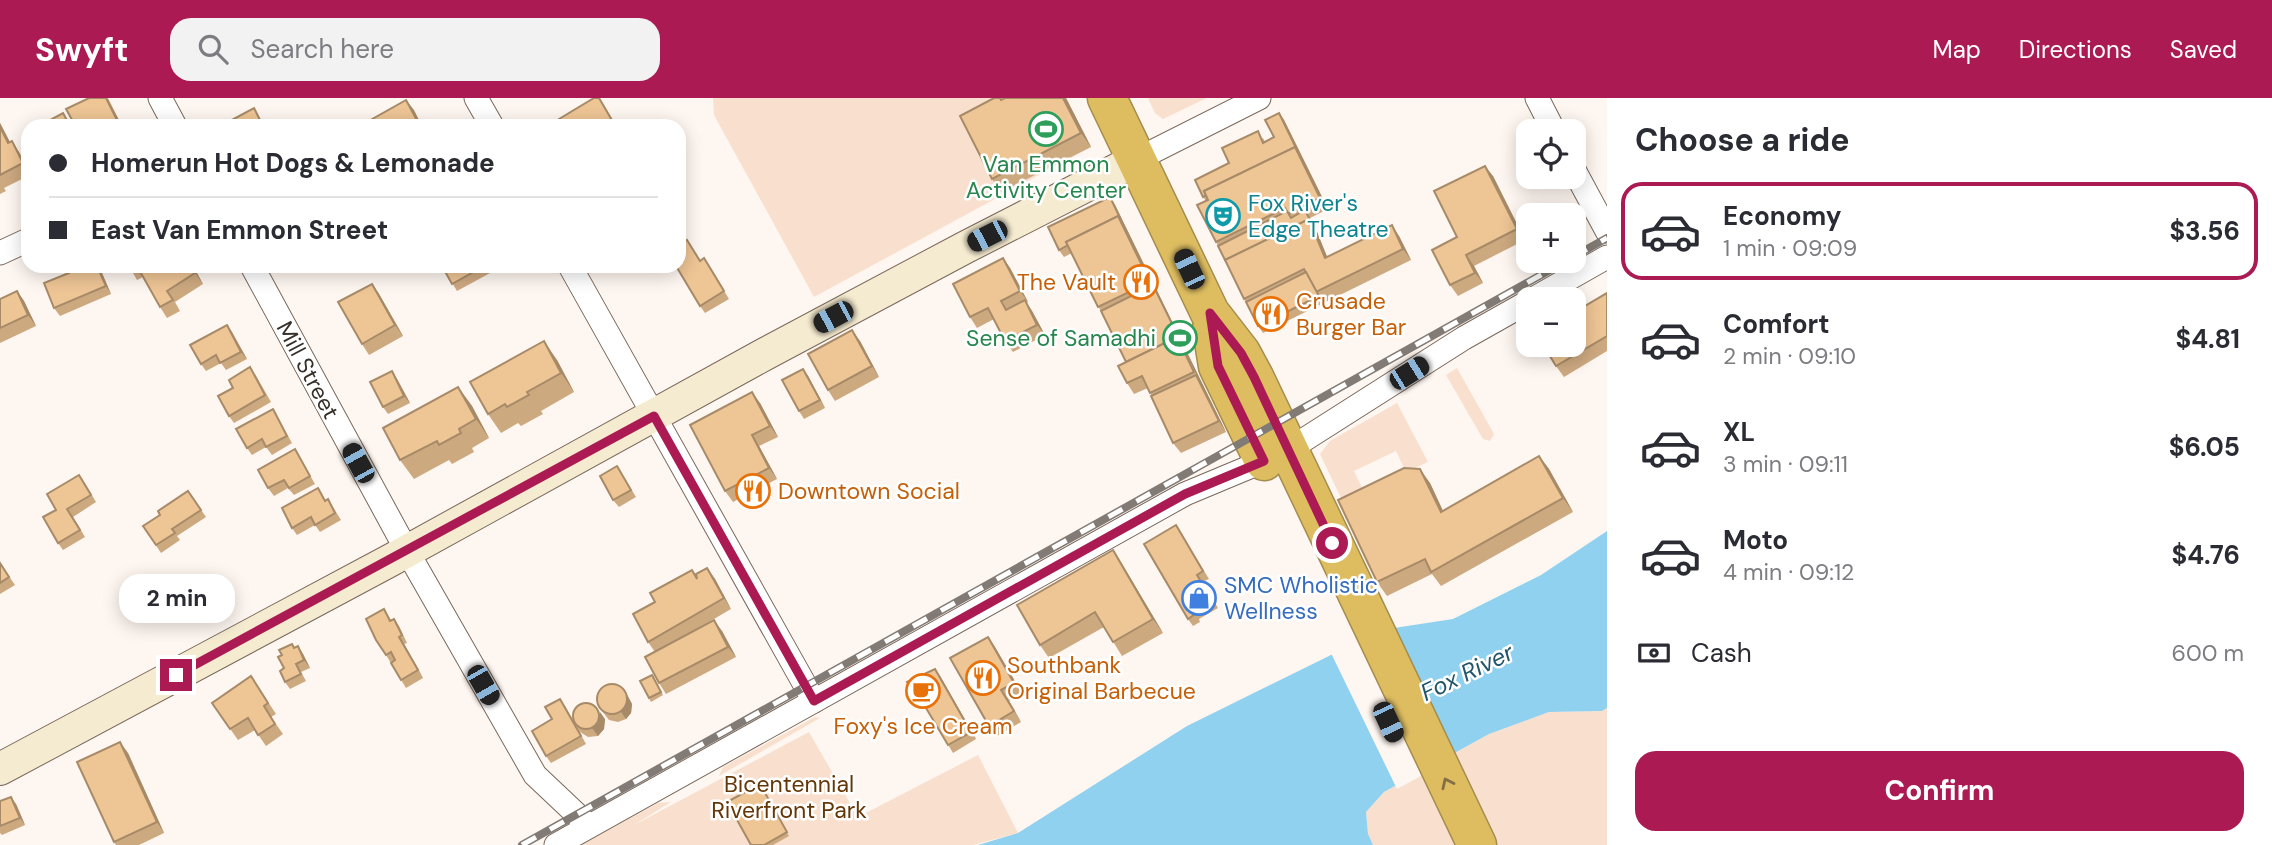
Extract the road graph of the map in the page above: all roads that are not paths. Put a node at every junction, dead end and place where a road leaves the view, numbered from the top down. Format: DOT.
graph roads {
  1 [pos="160,98"];
  2 [pos="476,98"];
  3 [pos="1107,98"];
  4 [pos="1259,98"];
  5 [pos="1537,98"];
  6 [pos="171,119"];
  7 [pos="488,119"];
  8 [pos="1548,119"];
  9 [pos="1136,160"];
  10 [pos="1584,189"];
  11 [pos="1607,231"];
  12 [pos="21,243"];
  13 [pos="0,253"];
  14 [pos="1607,257"];
  15 [pos="256,273"];
  16 [pos="574,273"];
  17 [pos="1554,287"];
  18 [pos="1516,309"];
  19 [pos="654,416"];
  20 [pos="1276,456"];
  21 [pos="407,551"];
  22 [pos="1354,618"];
  23 [pos="814,701"];
  24 [pos="0,769"];
  25 [pos="589,826"];
  26 [pos="556,845"];
  27 [pos="1447,845"];
  28 [pos="1477,845"];
  1 -- 6 [label="street"];
  2 -- 7 [label="street"];
  3 -- 9 [label="highway"];
  4 -- 9 [label="street"];
  5 -- 8 [label="street"];
  9 -- 19 [label="street"];
  9 -- 20 [label="highway"];
  10 -- 11 [label="street"];
  12 -- 13 [label="street"];
  14 -- 17 [label="street"];
  15 -- 21 [label="street, Mill Street"];
  16 -- 19 [label="street"];
  18 -- 20 [label="street"];
  19 -- 21 [label="street"];
  19 -- 23 [label="street"];
  20 -- 22 [label="highway"];
  20 -- 23 [label="street"];
  21 -- 24 [label="street"];
  21 -- 25 [label="street, Mill Street"];
  22 -- 27 [label="highway"];
  28 -- 22 [label="highway, one-way"];
  23 -- 25 [label="street"];
  25 -- 26 [label="street"];
}
